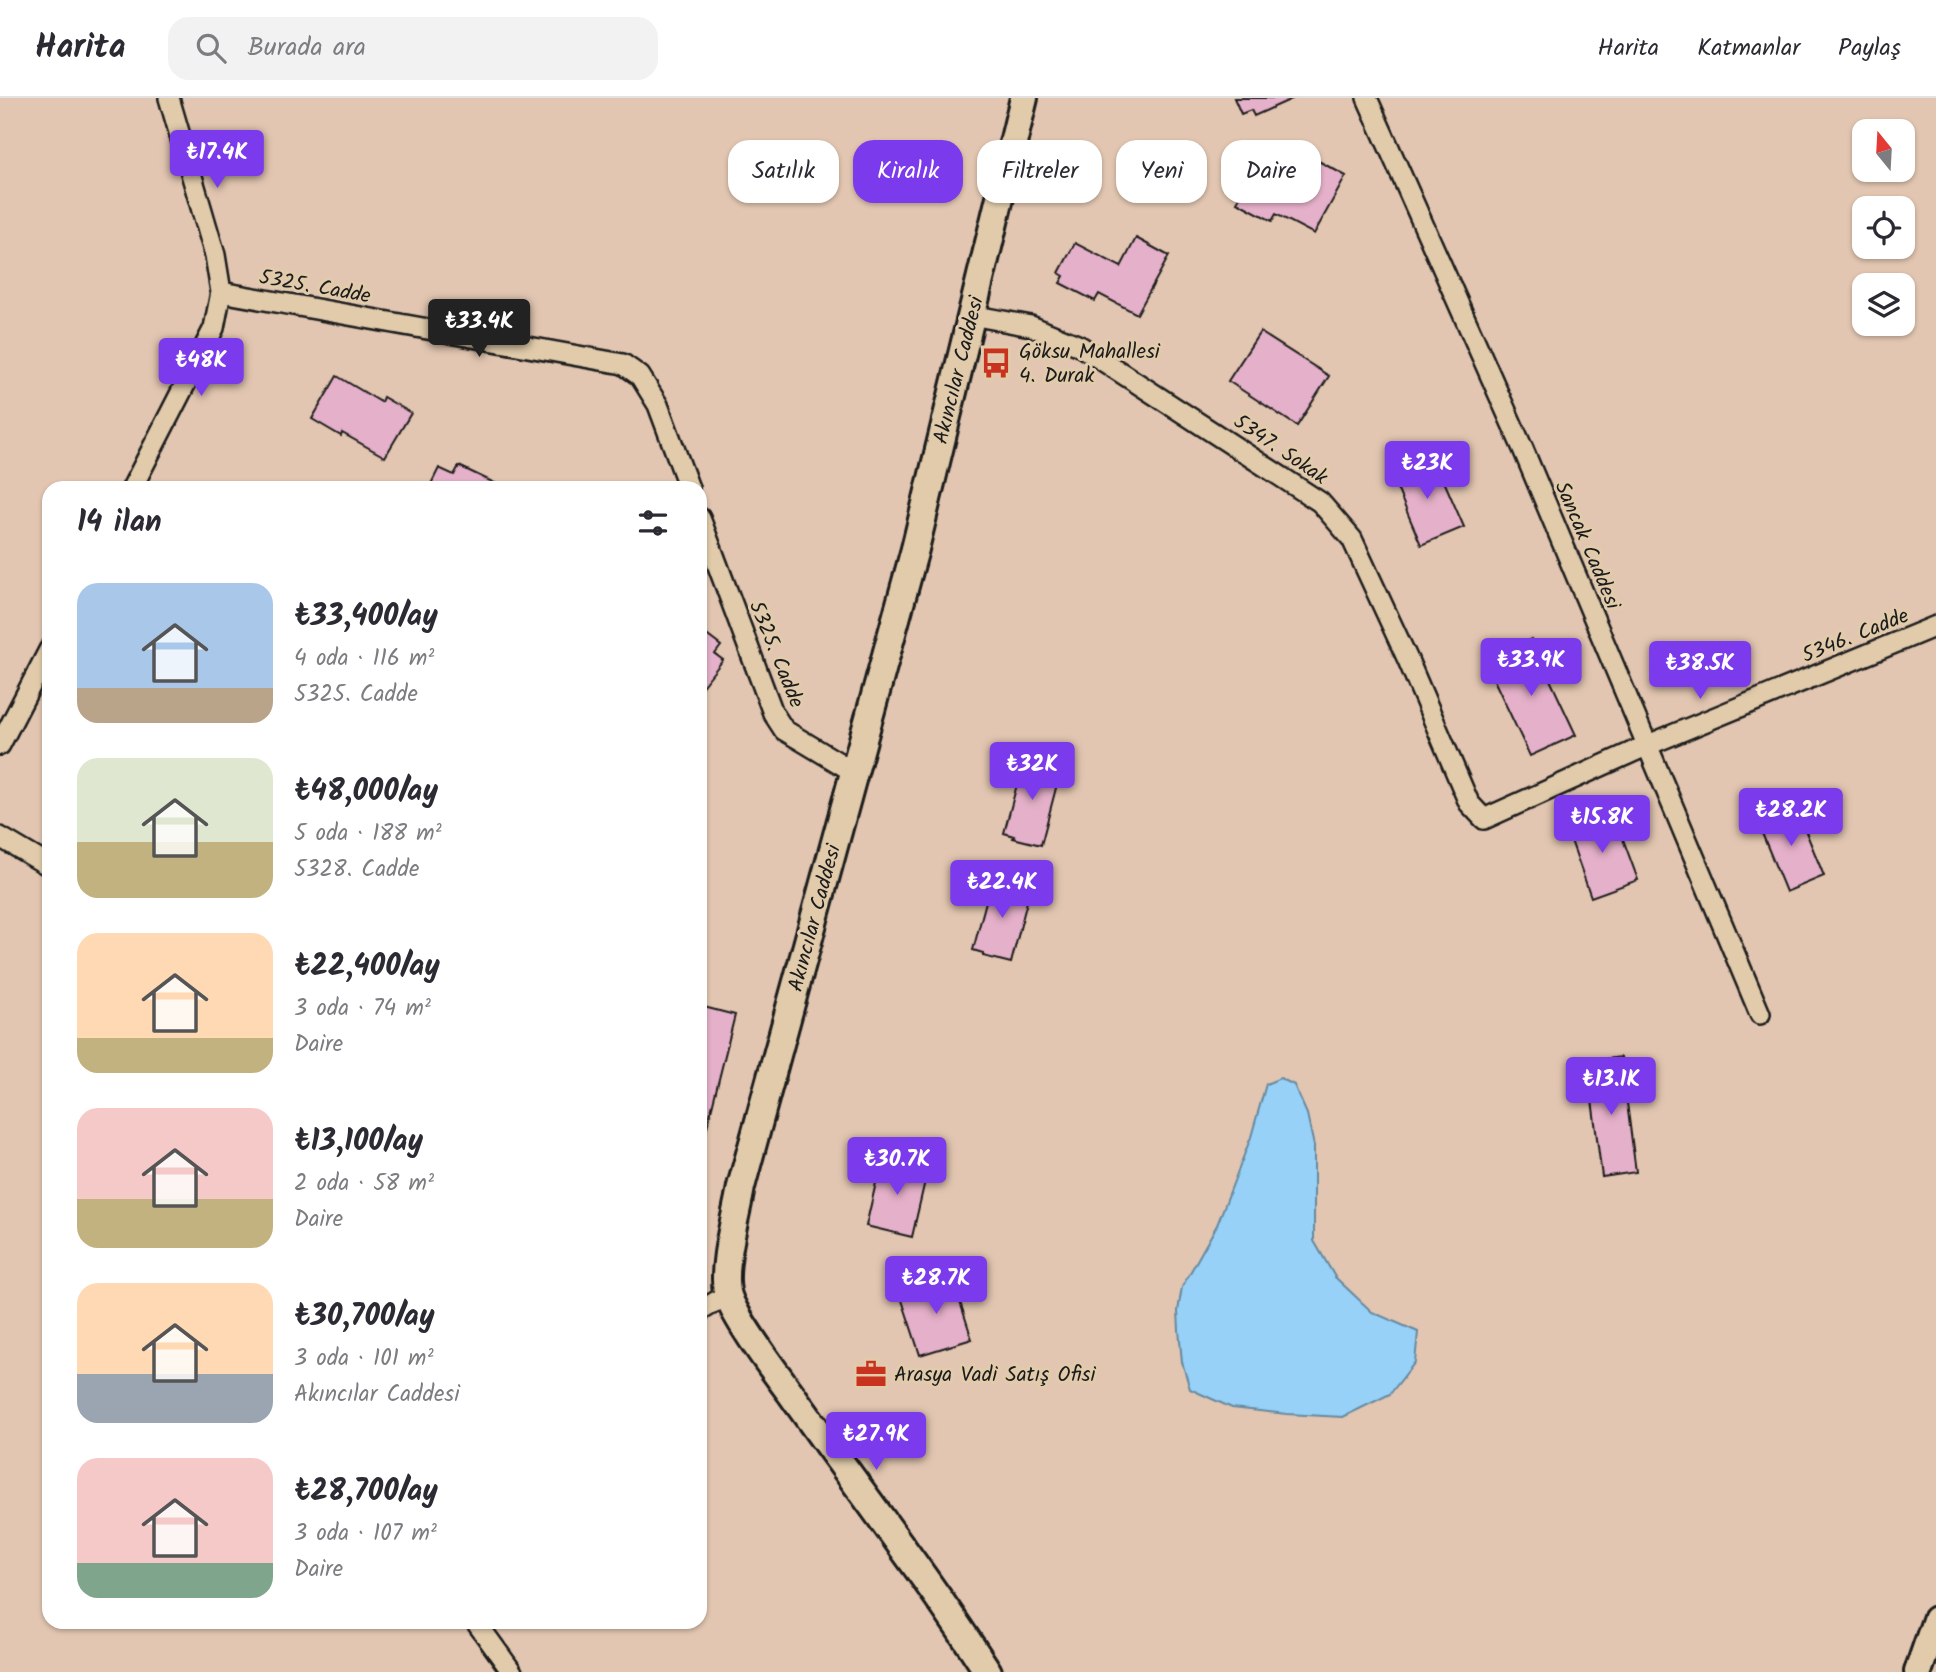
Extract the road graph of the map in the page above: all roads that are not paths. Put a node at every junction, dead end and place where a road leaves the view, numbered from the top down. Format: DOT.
graph roads {
  1 [pos="169,98"];
  2 [pos="1024,98"];
  3 [pos="1367,98"];
  4 [pos="221,292"];
  5 [pos="971,316"];
  6 [pos="136,481"];
  7 [pos="686,481"];
  8 [pos="707,537"];
  9 [pos="1936,626"];
  10 [pos="42,664"];
  11 [pos="0,745"];
  12 [pos="1648,745"];
  13 [pos="854,772"];
  14 [pos="1483,819"];
  15 [pos="0,837"];
  16 [pos="42,862"];
  17 [pos="1760,1014"];
  18 [pos="727,1294"];
  19 [pos="707,1307"];
  20 [pos="1936,1620"];
  21 [pos="481,1629"];
  22 [pos="512,1672"];
  23 [pos="988,1672"];
  24 [pos="1918,1672"];
  1 -- 4 [label="street"];
  2 -- 5 [label="street, Akıncılar Caddesi"];
  3 -- 12 [label="street, Sancak Caddesi"];
  4 -- 6 [label="street"];
  4 -- 7 [label="street, 5325. Cadde"];
  5 -- 13 [label="street, Akıncılar Caddesi"];
  5 -- 14 [label="street, 5347. Sokak"];
  8 -- 13 [label="street, 5325. Cadde"];
  9 -- 12 [label="street, 5346. Cadde"];
  10 -- 11 [label="street"];
  12 -- 14 [label="street, 5346. Cadde"];
  12 -- 17 [label="street, Sancak Caddesi"];
  13 -- 18 [label="street, Akıncılar Caddesi"];
  15 -- 16 [label="street"];
  18 -- 19 [label="street"];
  18 -- 23 [label="street"];
  20 -- 24 [label="street"];
  21 -- 22 [label="street"];
}
